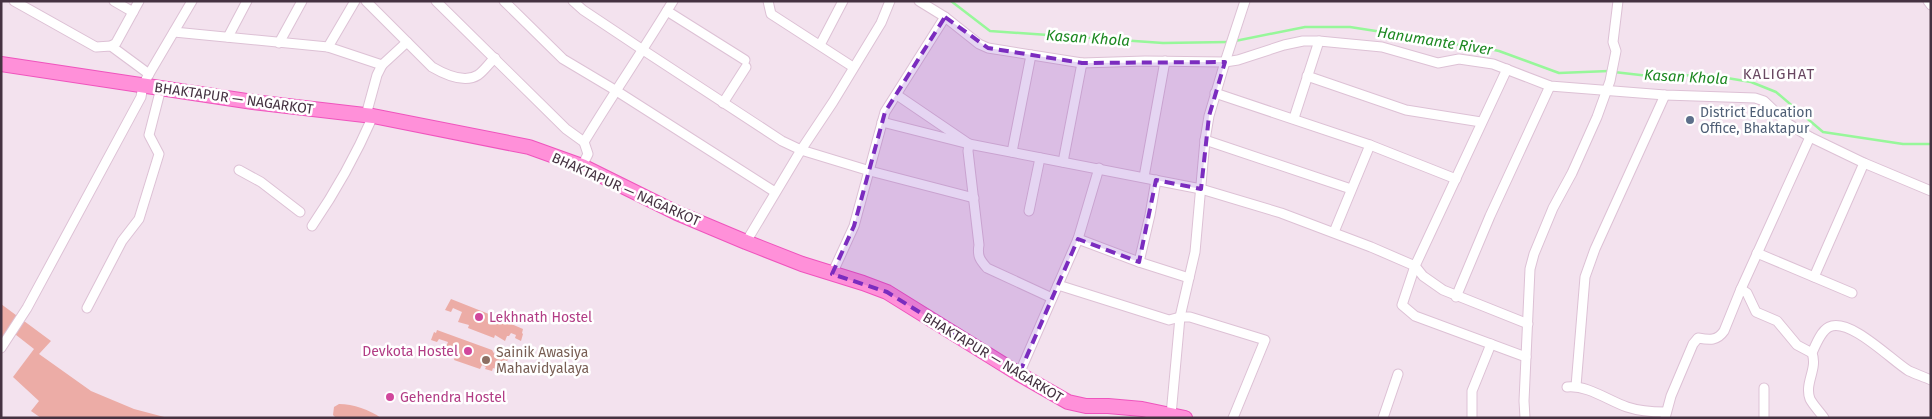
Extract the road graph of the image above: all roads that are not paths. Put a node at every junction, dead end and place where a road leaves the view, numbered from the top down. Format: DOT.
graph roads {
  1 [pos="14,1"];
  2 [pos="114,1"];
  3 [pos="139,1"];
  4 [pos="192,1"];
  5 [pos="248,1"];
  6 [pos="302,1"];
  7 [pos="355,1"];
  8 [pos="366,1"];
  9 [pos="436,1"];
  10 [pos="504,1"];
  11 [pos="574,1"];
  12 [pos="673,1"];
  13 [pos="768,1"];
  14 [pos="844,1"];
  15 [pos="890,1"];
  16 [pos="919,1"];
  17 [pos="1245,1"];
  18 [pos="1618,1"];
  19 [pos="1928,1"];
  20 [pos="1931,5"];
  21 [pos="667,11"];
  22 [pos="133,12"];
  23 [pos="945,17"];
  24 [pos="174,32"];
  25 [pos="228,37"];
  26 [pos="1319,41"];
  27 [pos="407,42"];
  28 [pos="279,43"];
  29 [pos="820,45"];
  30 [pos="111,46"];
  31 [pos="328,48"];
  32 [pos="643,50"];
  33 [pos="1030,55"];
  34 [pos="495,58"];
  35 [pos="1165,61"];
  36 [pos="1225,62"];
  37 [pos="1082,63"];
  38 [pos="1,64"];
  39 [pos="382,65"];
  40 [pos="853,67"];
  41 [pos="1507,69"];
  42 [pos="1307,76"];
  43 [pos="146,80"];
  44 [pos="1608,85"];
  45 [pos="1550,86"];
  46 [pos="161,88"];
  47 [pos="615,90"];
  48 [pos="1215,93"];
  49 [pos="897,95"];
  50 [pos="1665,95"];
  51 [pos="724,103"];
  52 [pos="369,115"];
  53 [pos="1294,118"];
  54 [pos="882,122"];
  55 [pos="1481,122"];
  56 [pos="1810,136"];
  57 [pos="1205,140"];
  58 [pos="584,142"];
  59 [pos="969,144"];
  60 [pos="1370,145"];
  61 [pos="800,150"];
  62 [pos="1012,152"];
  63 [pos="1040,158"];
  64 [pos="1063,162"];
  65 [pos="1864,163"];
  66 [pos="582,166"];
  67 [pos="1099,168"];
  68 [pos="239,170"];
  69 [pos="870,171"];
  70 [pos="1144,177"];
  71 [pos="1456,179"];
  72 [pos="1156,180"];
  73 [pos="1201,189"];
  74 [pos="1351,189"];
  75 [pos="775,192"];
  76 [pos="1931,192"];
  77 [pos="974,198"];
  78 [pos="1029,211"];
  79 [pos="300,212"];
  80 [pos="312,226"];
  81 [pos="1334,232"];
  82 [pos="1078,240"];
  83 [pos="746,242"];
  84 [pos="1757,253"];
  85 [pos="1139,262"];
  86 [pos="1415,266"];
  87 [pos="832,274"];
  88 [pos="1814,277"];
  89 [pos="1189,278"];
  90 [pos="1058,284"];
  91 [pos="1741,289"];
  92 [pos="1852,293"];
  93 [pos="1456,297"];
  94 [pos="1052,298"];
  95 [pos="86,308"];
  96 [pos="1180,317"];
  97 [pos="1528,324"];
  98 [pos="1491,344"];
  99 [pos="1,348"];
  100 [pos="1812,352"];
  101 [pos="1526,357"];
  102 [pos="1019,374"];
  103 [pos="1398,374"];
  104 [pos="1931,380"];
  105 [pos="1764,388"];
  106 [pos="1665,415"];
  107 [pos="1178,416"];
  108 [pos="1233,418"];
  109 [pos="1383,418"];
  110 [pos="1472,418"];
  111 [pos="1525,418"];
  112 [pos="1764,418"];
  113 [pos="1824,418"];
  1 -- 30 [label="street"];
  2 -- 22 [label="street"];
  3 -- 22 [label="street"];
  4 -- 24 [label="street"];
  5 -- 25 [label="street"];
  6 -- 28 [label="street"];
  7 -- 31 [label="street"];
  8 -- 27 [label="street"];
  9 -- 34 [label="street"];
  10 -- 47 [label="street"];
  11 -- 32 [label="street"];
  12 -- 21 [label="street"];
  13 -- 29 [label="street"];
  14 -- 29 [label="street"];
  15 -- 40 [label="street"];
  16 -- 23 [label="street"];
  17 -- 36 [label="street"];
  18 -- 44 [label="street"];
  19 -- 20 [label="street"];
  21 -- 32 [label="street"];
  21 -- 51 [label="street"];
  22 -- 30 [label="street"];
  23 -- 33 [label="street"];
  23 -- 49 [label="street"];
  24 -- 25 [label="street"];
  24 -- 43 [label="street"];
  25 -- 28 [label="street"];
  26 -- 36 [label="street"];
  26 -- 41 [label="street"];
  26 -- 42 [label="street"];
  27 -- 34 [label="street"];
  27 -- 39 [label="street"];
  28 -- 31 [label="street"];
  29 -- 40 [label="street"];
  30 -- 43 [label="street"];
  31 -- 39 [label="street"];
  32 -- 47 [label="street"];
  32 -- 51 [label="street"];
  33 -- 37 [label="street"];
  33 -- 62 [label="street"];
  34 -- 58 [label="street"];
  35 -- 36 [label="street"];
  35 -- 37 [label="street"];
  35 -- 70 [label="street"];
  36 -- 48 [label="street"];
  37 -- 64 [label="street"];
  38 -- 43 [label="main road, BHAKTAPUR — NAGARKOT"];
  39 -- 52 [label="street"];
  40 -- 61 [label="street"];
  41 -- 45 [label="street"];
  41 -- 55 [label="street"];
  42 -- 53 [label="street"];
  42 -- 55 [label="street"];
  43 -- 46 [label="main road, BHAKTAPUR — NAGARKOT"];
  43 -- 99 [label="street"];
  44 -- 45 [label="street"];
  44 -- 50 [label="street"];
  44 -- 97 [label="street"];
  45 -- 93 [label="street"];
  46 -- 52 [label="main road, BHAKTAPUR — NAGARKOT"];
  46 -- 95 [label="street"];
  47 -- 58 [label="street"];
  47 -- 75 [label="street"];
  48 -- 53 [label="street"];
  48 -- 57 [label="street"];
  49 -- 54 [label="street"];
  49 -- 59 [label="street"];
  50 -- 56 [label="street"];
  50 -- 106 [label="street"];
  51 -- 61 [label="street"];
  52 -- 66 [label="main road, BHAKTAPUR — NAGARKOT"];
  52 -- 80 [label="street"];
  53 -- 60 [label="street"];
  54 -- 59 [label="street"];
  54 -- 69 [label="street"];
  55 -- 71 [label="street"];
  56 -- 65 [label="street"];
  56 -- 84 [label="street"];
  57 -- 73 [label="street"];
  57 -- 74 [label="street"];
  58 -- 66 [label="street"];
  59 -- 62 [label="street"];
  59 -- 77 [label="street"];
  60 -- 71 [label="street"];
  60 -- 74 [label="street"];
  61 -- 69 [label="street"];
  61 -- 75 [label="street"];
  62 -- 63 [label="street"];
  63 -- 64 [label="street"];
  63 -- 78 [label="street"];
  64 -- 67 [label="street"];
  65 -- 76 [label="street"];
  65 -- 88 [label="street"];
  66 -- 83 [label="main road, BHAKTAPUR — NAGARKOT"];
  67 -- 70 [label="street"];
  67 -- 82 [label="street"];
  68 -- 79 [label="street"];
  69 -- 77 [label="street"];
  69 -- 87 [label="street"];
  70 -- 72 [label="street"];
  71 -- 86 [label="street"];
  72 -- 73 [label="street"];
  72 -- 85 [label="street"];
  73 -- 81 [label="street"];
  73 -- 89 [label="street"];
  74 -- 81 [label="street"];
  75 -- 83 [label="street"];
  77 -- 94 [label="street"];
  81 -- 86 [label="street"];
  82 -- 85 [label="street"];
  82 -- 90 [label="street"];
  83 -- 87 [label="main road, BHAKTAPUR — NAGARKOT"];
  84 -- 88 [label="street"];
  84 -- 91 [label="street"];
  85 -- 89 [label="street"];
  86 -- 93 [label="street"];
  86 -- 98 [label="street"];
  87 -- 102 [label="main road, BHAKTAPUR — NAGARKOT"];
  88 -- 92 [label="street"];
  89 -- 96 [label="street"];
  90 -- 94 [label="street"];
  90 -- 96 [label="street"];
  91 -- 100 [label="street"];
  91 -- 106 [label="street"];
  93 -- 97 [label="street"];
  94 -- 102 [label="street"];
  96 -- 107 [label="street"];
  96 -- 108 [label="street"];
  97 -- 101 [label="street"];
  98 -- 101 [label="street"];
  98 -- 110 [label="street"];
  100 -- 104 [label="street"];
  100 -- 113 [label="street"];
  101 -- 111 [label="street"];
  102 -- 107 [label="main road, BHAKTAPUR — NAGARKOT"];
  103 -- 109 [label="street"];
  105 -- 112 [label="street"];
}
